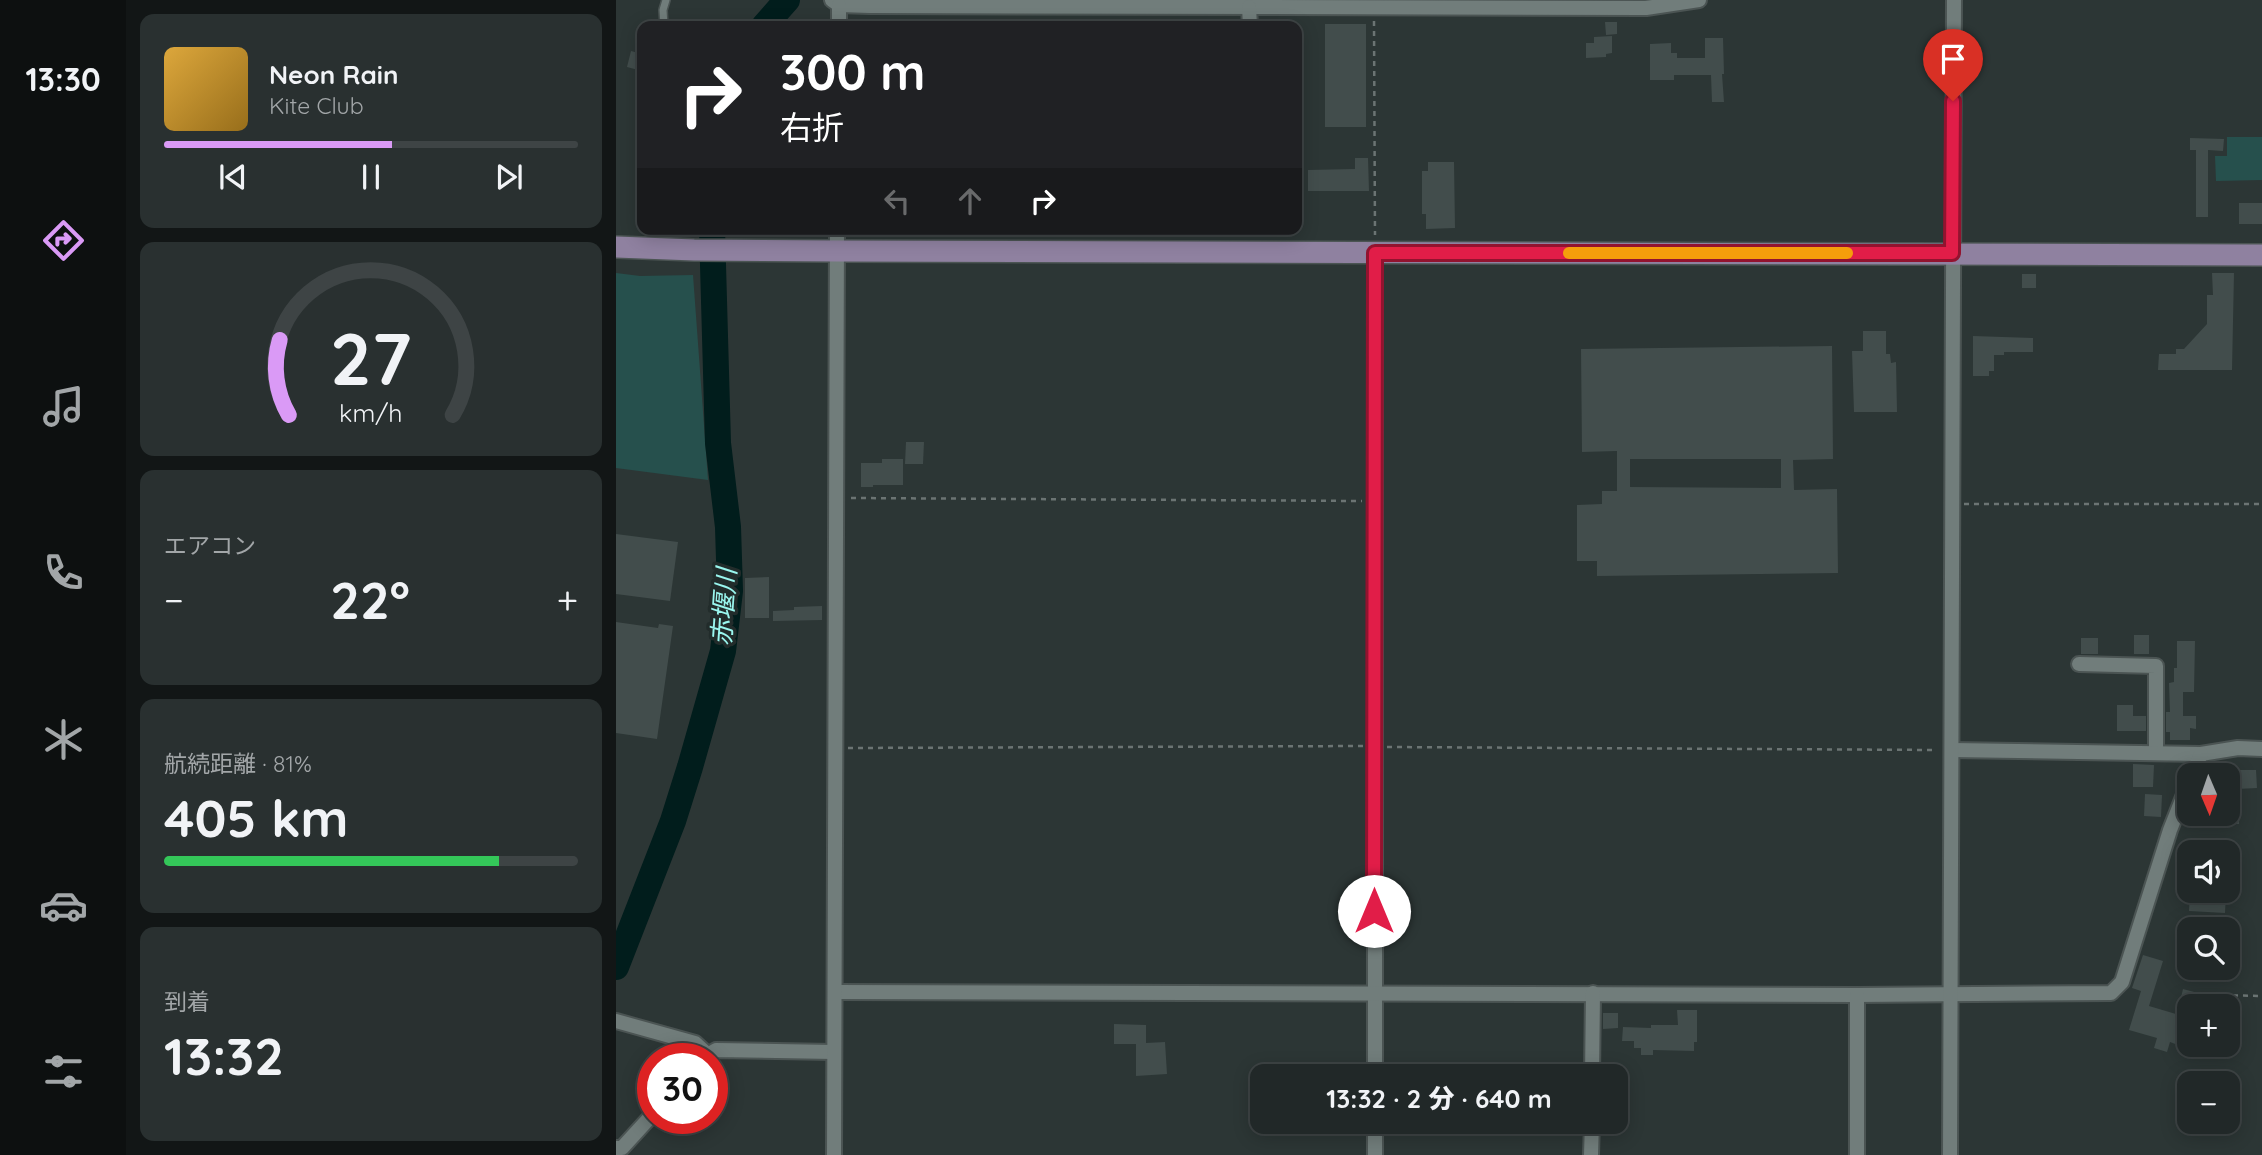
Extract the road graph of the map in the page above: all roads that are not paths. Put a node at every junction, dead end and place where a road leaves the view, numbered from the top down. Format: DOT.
graph roads {
  1 [pos="666,0"];
  2 [pos="1699,0"];
  3 [pos="1954,0"];
  4 [pos="835,2"];
  5 [pos="1250,7"];
  6 [pos="664,21"];
  7 [pos="838,21"];
  8 [pos="1250,21"];
  9 [pos="837,235"];
  10 [pos="616,247"];
  11 [pos="837,251"];
  12 [pos="1375,253"];
  13 [pos="1952,253"];
  14 [pos="2262,255"];
  15 [pos="2079,664"];
  16 [pos="2262,749"];
  17 [pos="1952,750"];
  18 [pos="2157,753"];
  19 [pos="2201,754"];
  20 [pos="2197,763"];
  21 [pos="2177,812"];
  22 [pos="835,992"];
  23 [pos="1593,993"];
  24 [pos="1375,994"];
  25 [pos="1857,995"];
  26 [pos="1950,995"];
  27 [pos="616,1021"];
  28 [pos="695,1043"];
  29 [pos="728,1050"];
  30 [pos="834,1052"];
  31 [pos="1375,1064"];
  32 [pos="1592,1064"];
  33 [pos="637,1131"];
  34 [pos="1375,1134"];
  35 [pos="1592,1134"];
  36 [pos="616,1148"];
  37 [pos="834,1155"];
  38 [pos="1375,1155"];
  39 [pos="1591,1155"];
  40 [pos="1857,1155"];
  41 [pos="1950,1155"];
  1 -- 6 [label="lane"];
  2 -- 5 [label="street"];
  3 -- 13 [label="street"];
  4 -- 5 [label="street"];
  4 -- 7 [label="street"];
  5 -- 8 [label="street"];
  9 -- 11 [label="street"];
  10 -- 11 [label="street"];
  11 -- 12 [label="street"];
  11 -- 22 [label="street"];
  12 -- 13 [label="street"];
  12 -- 24 [label="street"];
  13 -- 14 [label="street"];
  13 -- 17 [label="street"];
  15 -- 18 [label="street"];
  16 -- 19 [label="street"];
  17 -- 18 [label="street"];
  17 -- 26 [label="street"];
  18 -- 19 [label="street"];
  19 -- 20 [label="street"];
  21 -- 26 [label="street"];
  22 -- 24 [label="street"];
  22 -- 30 [label="street"];
  23 -- 24 [label="street"];
  23 -- 25 [label="street"];
  23 -- 32 [label="street"];
  24 -- 31 [label="street"];
  25 -- 26 [label="street"];
  25 -- 40 [label="street"];
  26 -- 41 [label="street"];
  27 -- 28 [label="street"];
  29 -- 30 [label="street"];
  30 -- 37 [label="street"];
  33 -- 36 [label="street"];
  34 -- 38 [label="street"];
  35 -- 39 [label="street"];
}
